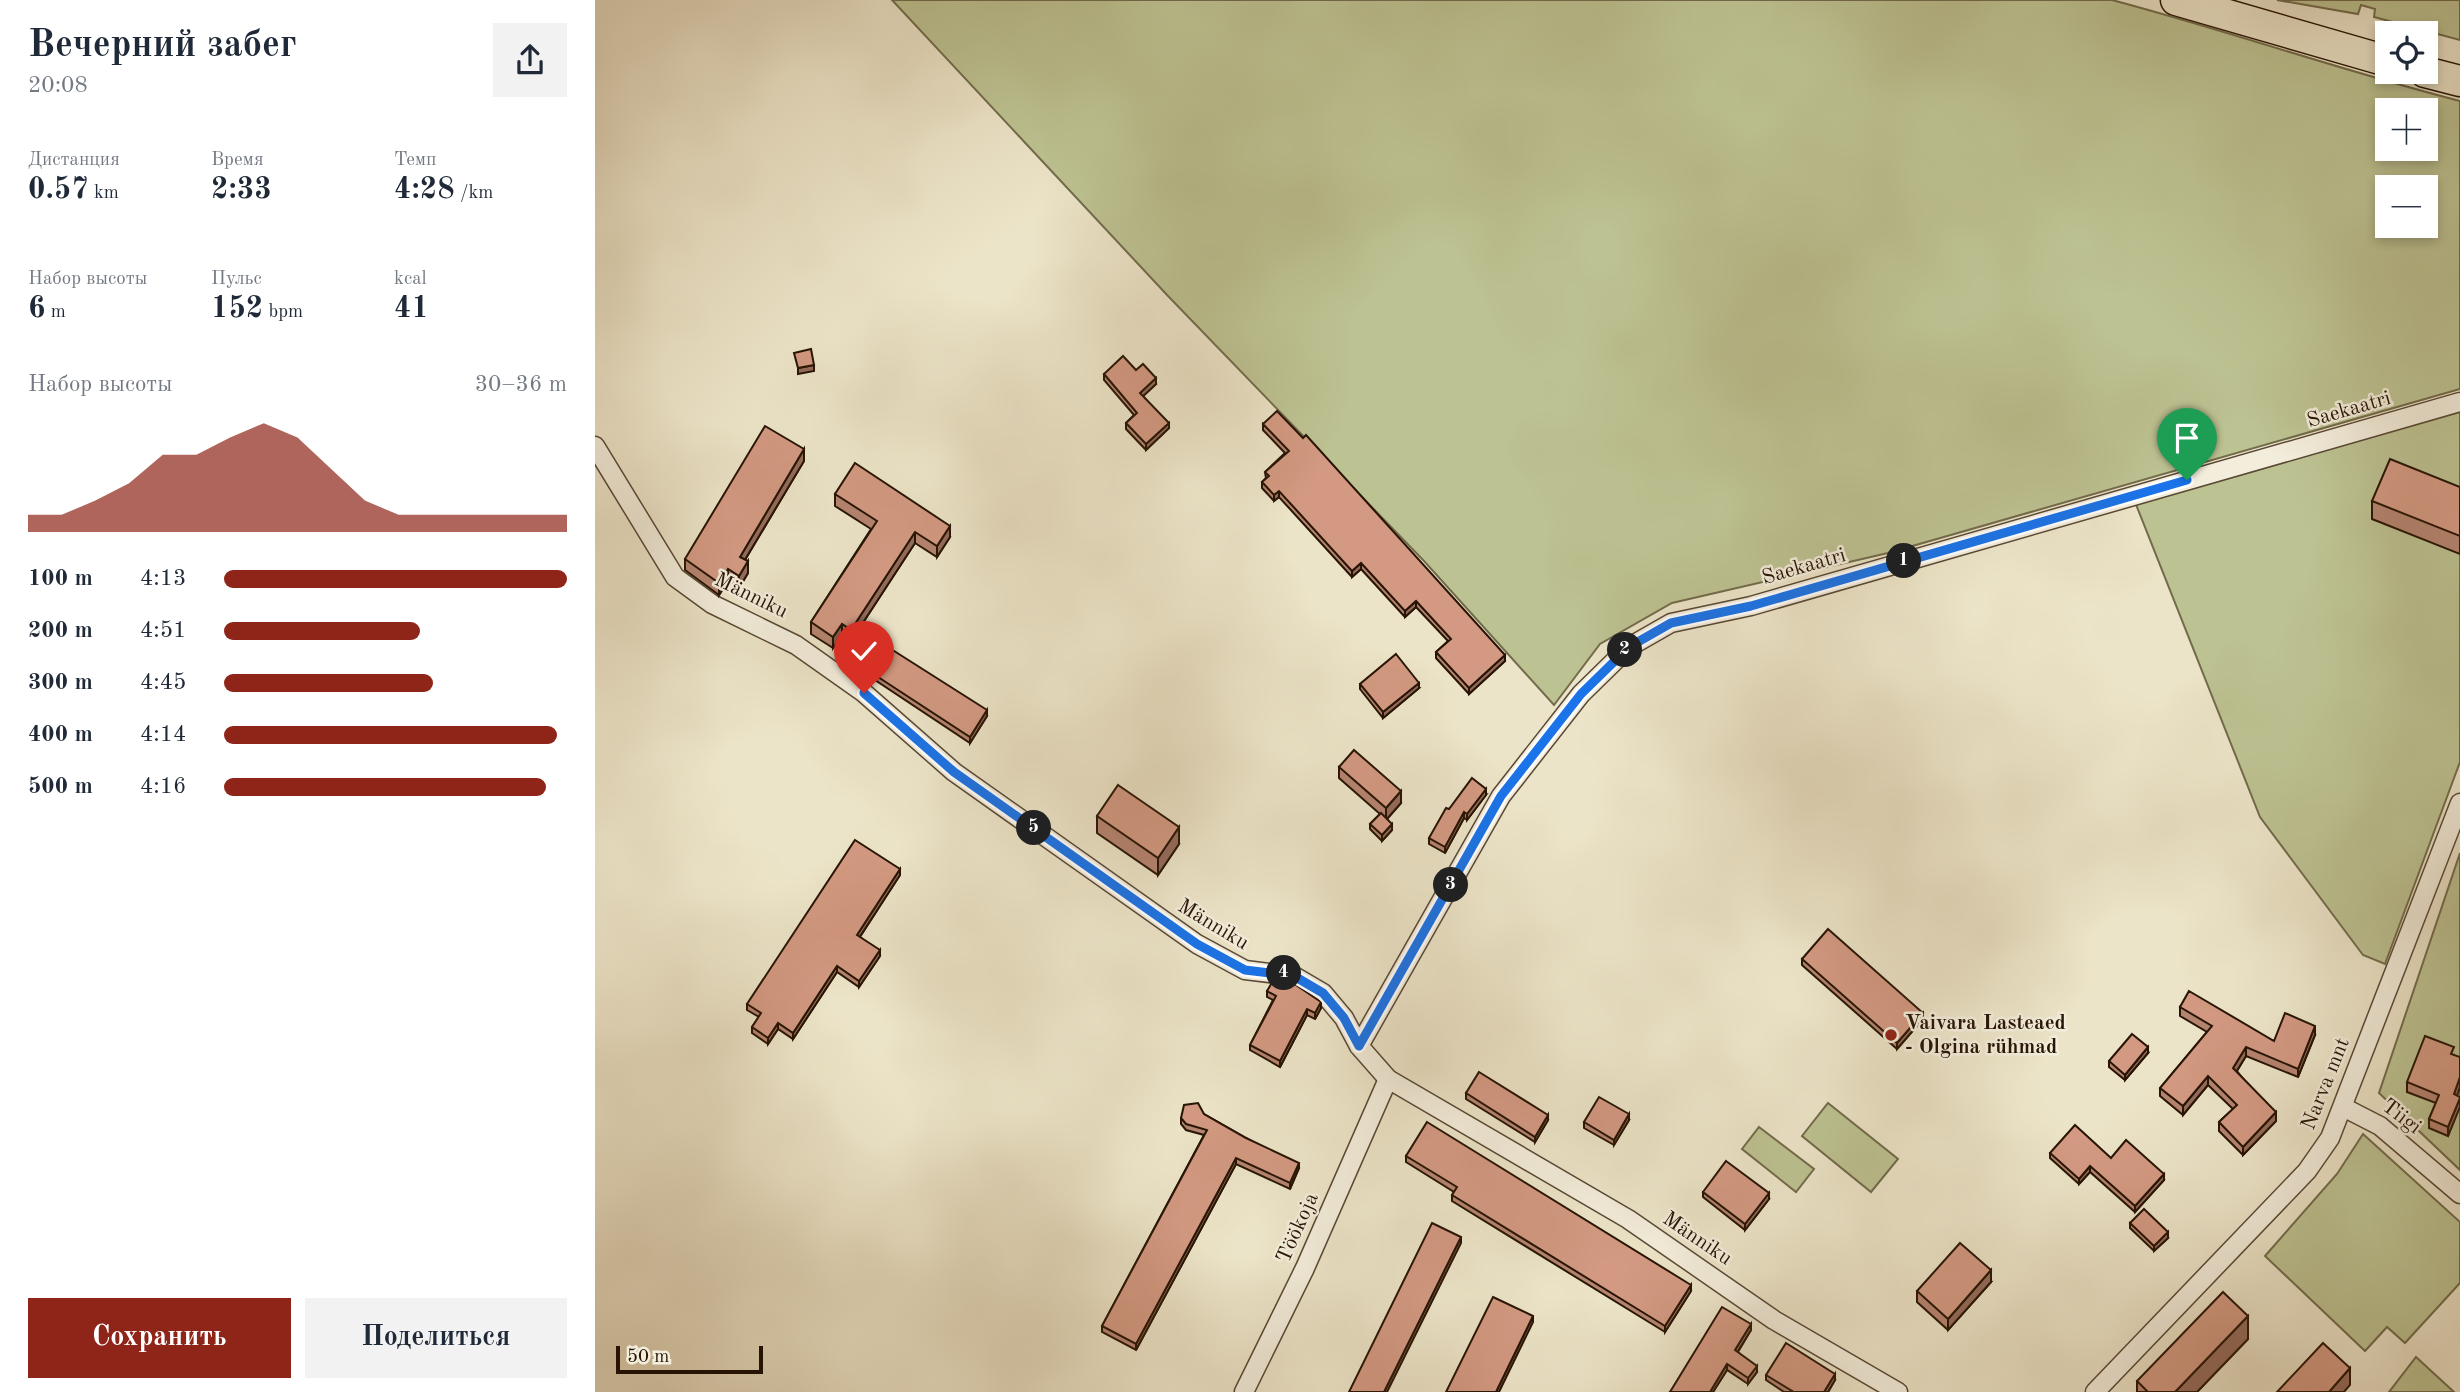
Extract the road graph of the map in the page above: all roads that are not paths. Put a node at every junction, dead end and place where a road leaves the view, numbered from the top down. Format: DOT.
graph roads {
  1 [pos="2176,0"];
  2 [pos="2195,0"];
  3 [pos="2375,42"];
  4 [pos="2438,57"];
  5 [pos="2375,58"];
  6 [pos="2460,63"];
  7 [pos="2438,75"];
  8 [pos="2438,80"];
  9 [pos="2460,81"];
  10 [pos="2460,89"];
  11 [pos="2460,402"];
  12 [pos="595,446"];
  13 [pos="2460,803"];
  14 [pos="1359,1046"];
  15 [pos="1388,1079"];
  16 [pos="2343,1107"];
  17 [pos="2460,1194"];
  18 [pos="1244,1392"];
  19 [pos="1898,1392"];
  20 [pos="2095,1392"];
  1 -- 5 [label="highway"];
  2 -- 3 [label="highway"];
  4 -- 6 [label="highway"];
  7 -- 9 [label="highway"];
  8 -- 10 [label="street"];
  11 -- 14 [label="street, Saekaatri"];
  12 -- 14 [label="street, Männiku"];
  13 -- 16 [label="street, Narva mnt"];
  14 -- 15 [label="street, Männiku"];
  15 -- 18 [label="street, Töökoja"];
  15 -- 19 [label="street, Männiku"];
  16 -- 17 [label="street, Tiigi"];
  16 -- 20 [label="street, Narva mnt"];
}
